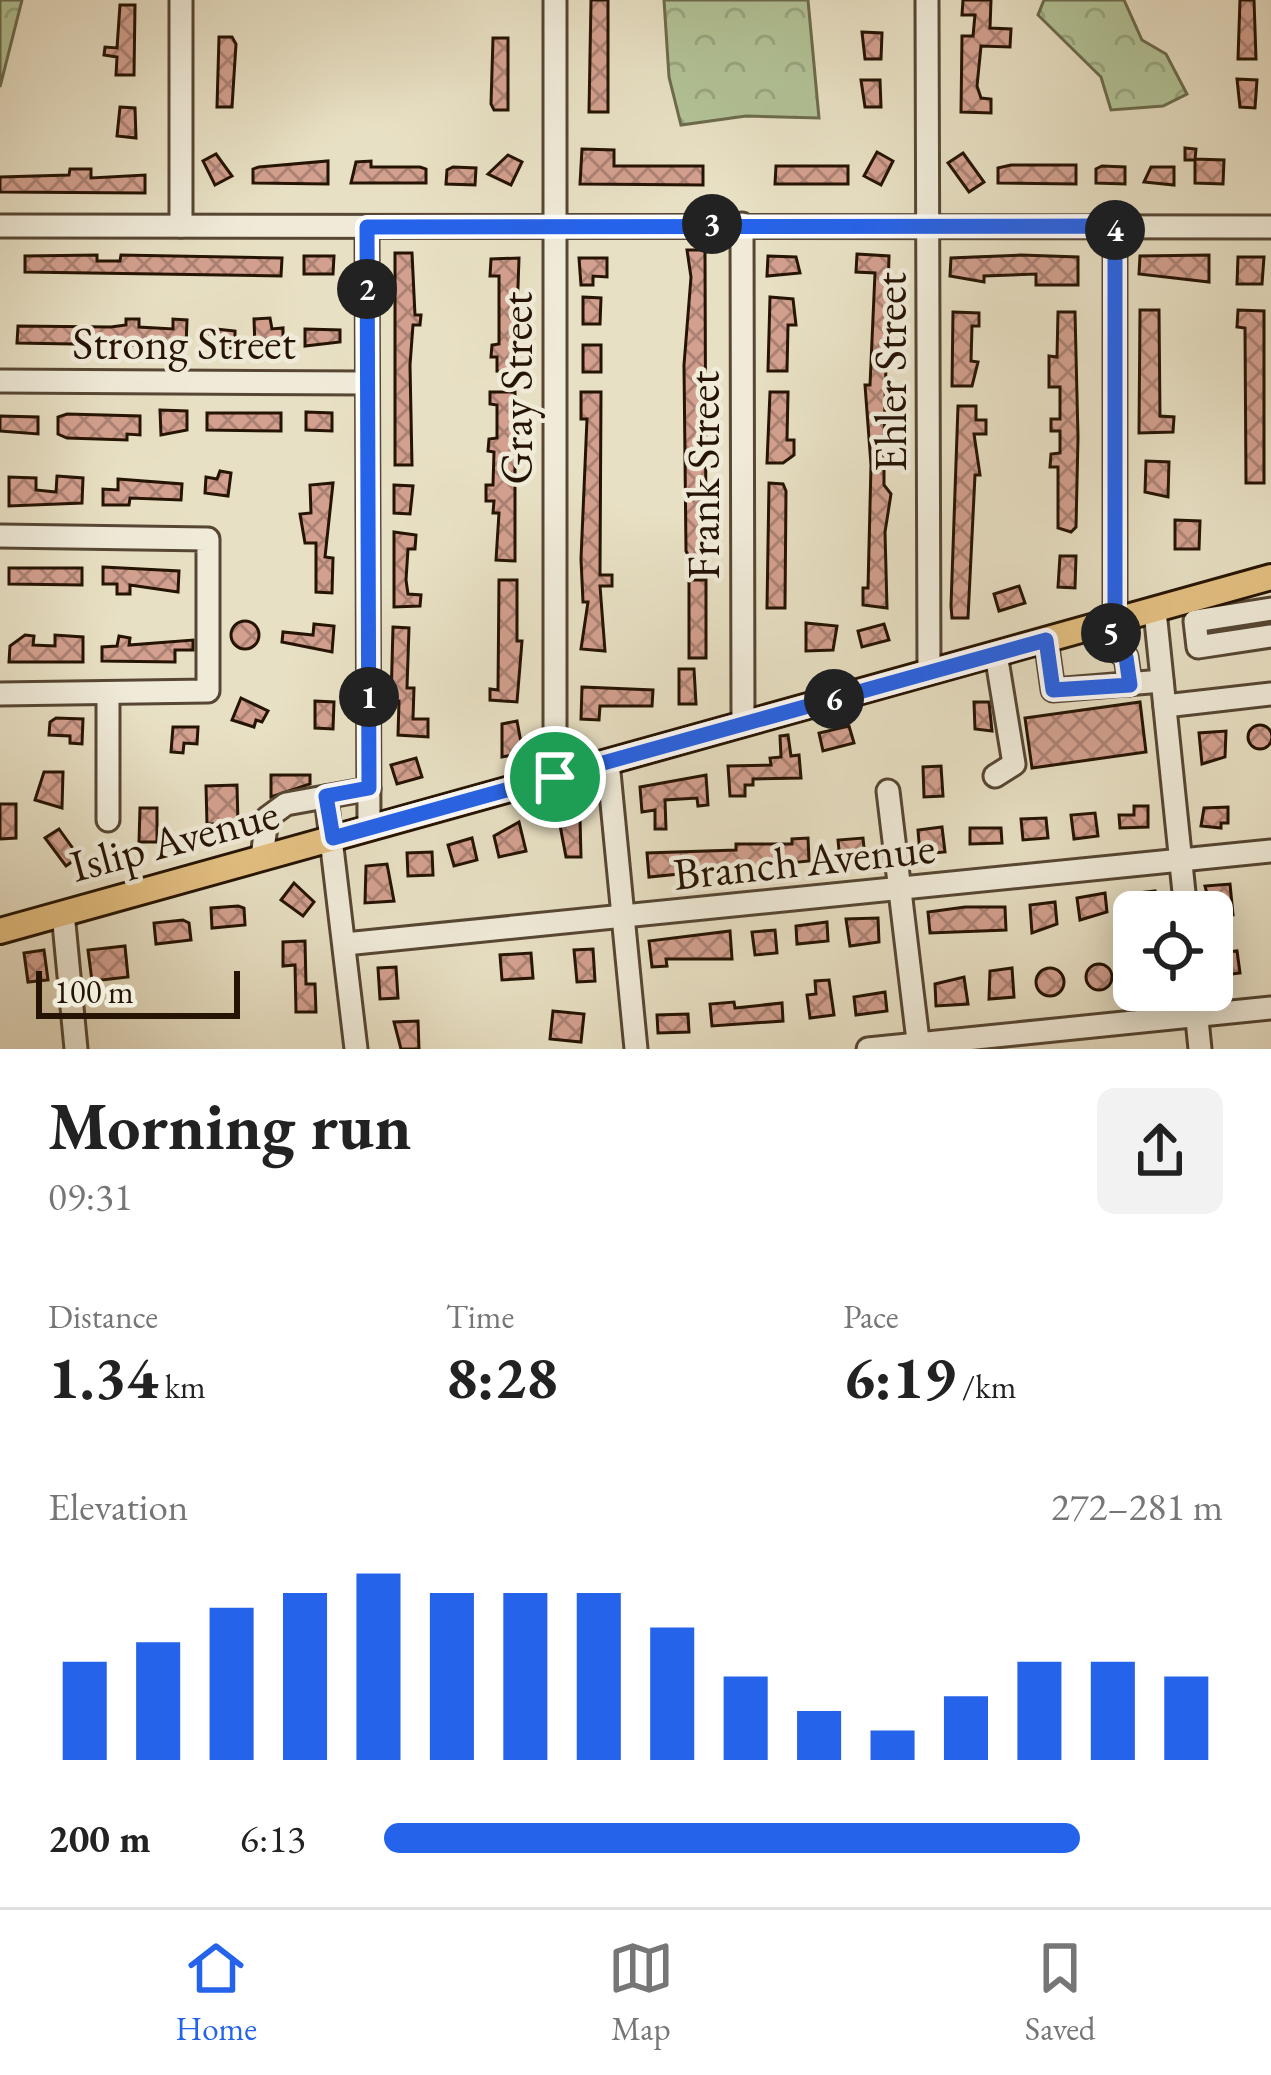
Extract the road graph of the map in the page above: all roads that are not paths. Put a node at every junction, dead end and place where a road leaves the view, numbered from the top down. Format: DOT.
graph roads {
  1 [pos="181,0"];
  2 [pos="555,0"];
  3 [pos="927,0"];
  4 [pos="742,224"];
  5 [pos="929,225"];
  6 [pos="0,226"];
  7 [pos="181,226"];
  8 [pos="556,226"];
  9 [pos="1115,226"];
  10 [pos="1271,226"];
  11 [pos="367,227"];
  12 [pos="0,381"];
  13 [pos="367,383"];
  14 [pos="0,536"];
  15 [pos="1271,577"];
  16 [pos="1271,609"];
  17 [pos="1155,611"];
  18 [pos="1112,628"];
  19 [pos="1226,628"];
  20 [pos="1046,649"];
  21 [pos="1160,653"];
  22 [pos="996,654"];
  23 [pos="929,673"];
  24 [pos="1162,682"];
  25 [pos="1130,685"];
  26 [pos="108,693"];
  27 [pos="0,694"];
  28 [pos="1271,694"];
  29 [pos="1165,706"];
  30 [pos="742,725"];
  31 [pos="608,761"];
  32 [pos="995,776"];
  33 [pos="555,777"];
  34 [pos="369,788"];
  35 [pos="888,791"];
  36 [pos="326,796"];
  37 [pos="108,820"];
  38 [pos="369,828"];
  39 [pos="333,838"];
  40 [pos="1271,851"];
  41 [pos="262,858"];
  42 [pos="1180,860"];
  43 [pos="903,888"];
  44 [pos="1184,891"];
  45 [pos="63,913"];
  46 [pos="623,917"];
  47 [pos="0,931"];
  48 [pos="345,944"];
  49 [pos="1271,1008"];
  50 [pos="1196,1011"];
  51 [pos="1196,1016"];
  52 [pos="918,1046"];
  53 [pos="76,1049"];
  54 [pos="356,1049"];
  55 [pos="636,1049"];
  56 [pos="868,1049"];
  57 [pos="1200,1049"];
  1 -- 7 [label="street"];
  2 -- 8 [label="street, Gray Street"];
  3 -- 5 [label="street, Ehler Street"];
  4 -- 5 [label="street"];
  4 -- 8 [label="street"];
  4 -- 30 [label="street, Frank Street"];
  5 -- 9 [label="street"];
  5 -- 23 [label="street, Ehler Street"];
  6 -- 7 [label="street"];
  7 -- 11 [label="street"];
  8 -- 11 [label="street"];
  8 -- 33 [label="street, Gray Street"];
  9 -- 10 [label="street"];
  9 -- 18 [label="street"];
  11 -- 13 [label="street"];
  12 -- 13 [label="street, Strong Street"];
  13 -- 34 [label="street"];
  14 -- 26 [label="street"];
  15 -- 19 [label="main road, Islip Avenue"];
  16 -- 19 [label="street"];
  17 -- 18 [label="main road, Islip Avenue"];
  17 -- 19 [label="main road, Islip Avenue"];
  17 -- 21 [label="street"];
  18 -- 20 [label="main road, Islip Avenue"];
  18 -- 25 [label="street"];
  19 -- 21 [label="street"];
  20 -- 22 [label="main road, Islip Avenue"];
  20 -- 25 [label="street"];
  21 -- 24 [label="street"];
  22 -- 23 [label="main road, Islip Avenue"];
  22 -- 32 [label="street"];
  23 -- 30 [label="main road, Islip Avenue"];
  24 -- 25 [label="street"];
  24 -- 29 [label="street"];
  26 -- 27 [label="street"];
  26 -- 37 [label="street"];
  28 -- 29 [label="street"];
  29 -- 42 [label="street"];
  30 -- 31 [label="main road, Islip Avenue"];
  31 -- 33 [label="main road, Islip Avenue"];
  31 -- 46 [label="street"];
  33 -- 38 [label="main road, Islip Avenue"];
  34 -- 36 [label="street"];
  34 -- 38 [label="street"];
  35 -- 43 [label="street"];
  36 -- 39 [label="street"];
  36 -- 41 [label="street"];
  38 -- 39 [label="main road, Islip Avenue"];
  39 -- 41 [label="main road, Islip Avenue"];
  39 -- 48 [label="street"];
  40 -- 42 [label="street, Branch Avenue"];
  41 -- 45 [label="main road, Islip Avenue"];
  42 -- 43 [label="street, Branch Avenue"];
  42 -- 44 [label="street"];
  43 -- 46 [label="street, Branch Avenue"];
  43 -- 52 [label="street"];
  45 -- 47 [label="main road, Islip Avenue"];
  45 -- 53 [label="street"];
  46 -- 48 [label="street, Branch Avenue"];
  46 -- 55 [label="street"];
  48 -- 54 [label="street"];
  49 -- 51 [label="street"];
  50 -- 51 [label="street"];
  51 -- 52 [label="street"];
  51 -- 57 [label="street"];
  52 -- 56 [label="street"];
}
